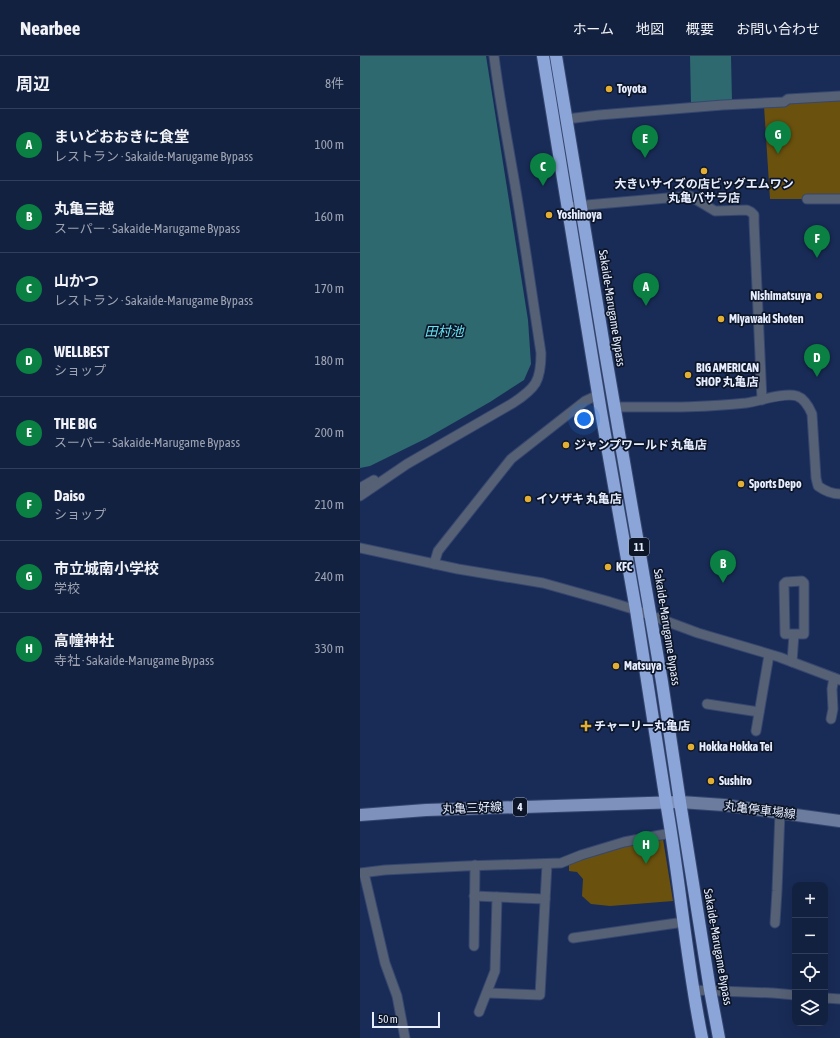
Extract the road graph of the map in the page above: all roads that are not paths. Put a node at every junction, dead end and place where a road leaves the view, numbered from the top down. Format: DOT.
graph roads {
  1 [pos="494,56"];
  2 [pos="543,56"];
  3 [pos="556,56"];
  4 [pos="840,96"];
  5 [pos="567,119"];
  6 [pos="840,198"];
  7 [pos="807,199"];
  8 [pos="581,205"];
  9 [pos="568,207"];
  10 [pos="598,395"];
  11 [pos="762,400"];
  12 [pos="614,407"];
  13 [pos="407,464"];
  14 [pos="360,488"];
  15 [pos="840,494"];
  16 [pos="360,496"];
  17 [pos="360,548"];
  18 [pos="434,564"];
  19 [pos="636,610"];
  20 [pos="651,615"];
  21 [pos="794,634"];
  22 [pos="769,654"];
  23 [pos="792,662"];
  24 [pos="837,679"];
  25 [pos="707,704"];
  26 [pos="759,712"];
  27 [pos="831,719"];
  28 [pos="756,730"];
  29 [pos="666,802"];
  30 [pos="680,802"];
  31 [pos="780,812"];
  32 [pos="360,815"];
  33 [pos="840,821"];
  34 [pos="672,833"];
  35 [pos="547,864"];
  36 [pos="475,866"];
  37 [pos="362,873"];
  38 [pos="474,896"];
  39 [pos="497,897"];
  40 [pos="545,899"];
  41 [pos="684,922"];
  42 [pos="775,923"];
  43 [pos="573,938"];
  44 [pos="474,946"];
  45 [pos="693,990"];
  46 [pos="710,990"];
  47 [pos="486,993"];
  48 [pos="792,995"];
  49 [pos="828,998"];
  50 [pos="840,999"];
  51 [pos="479,1012"];
  52 [pos="405,1038"];
  53 [pos="702,1038"];
  54 [pos="720,1038"];
  1 -- 13 [label="street"];
  2 -- 9 [label="highway, 11"];
  3 -- 5 [label="highway, Sakaide-Marugame Bypass / 11"];
  4 -- 5 [label="street"];
  5 -- 8 [label="highway, Sakaide-Marugame Bypass / 11"];
  6 -- 7 [label="street"];
  8 -- 9 [label="street"];
  8 -- 11 [label="street"];
  8 -- 12 [label="highway, Sakaide-Marugame Bypass / 11"];
  9 -- 10 [label="highway, 11"];
  10 -- 18 [label="street"];
  10 -- 19 [label="highway, 11"];
  11 -- 12 [label="street"];
  11 -- 15 [label="street"];
  12 -- 20 [label="highway, Sakaide-Marugame Bypass / 11"];
  13 -- 14 [label="street"];
  13 -- 16 [label="street"];
  17 -- 18 [label="street"];
  18 -- 19 [label="street"];
  19 -- 20 [label="street"];
  19 -- 29 [label="highway, 11"];
  20 -- 22 [label="street"];
  20 -- 30 [label="highway, Sakaide-Marugame Bypass / 11"];
  21 -- 21 [label="street"];
  21 -- 23 [label="street"];
  22 -- 23 [label="street"];
  22 -- 26 [label="street"];
  23 -- 24 [label="street"];
  24 -- 27 [label="street"];
  25 -- 26 [label="street"];
  26 -- 28 [label="street"];
  29 -- 30 [label="main road, 丸亀三好線 / 4"];
  29 -- 32 [label="main road, 丸亀三好線 / 4"];
  29 -- 34 [label="highway, 11"];
  30 -- 31 [label="main road, 丸亀停車場線"];
  30 -- 46 [label="highway, Sakaide-Marugame Bypass / 11"];
  31 -- 33 [label="main road, 丸亀停車場線"];
  31 -- 42 [label="street"];
  34 -- 35 [label="street"];
  34 -- 41 [label="highway, 11"];
  35 -- 36 [label="street"];
  35 -- 40 [label="street"];
  36 -- 37 [label="street"];
  36 -- 38 [label="street"];
  37 -- 52 [label="street"];
  38 -- 39 [label="street"];
  38 -- 44 [label="street"];
  39 -- 40 [label="street"];
  39 -- 47 [label="street"];
  40 -- 47 [label="street"];
  41 -- 43 [label="street"];
  41 -- 45 [label="highway, 11"];
  45 -- 46 [label="street"];
  45 -- 53 [label="highway, 11"];
  46 -- 48 [label="street"];
  46 -- 54 [label="highway, Sakaide-Marugame Bypass / 11"];
  47 -- 51 [label="street"];
  49 -- 50 [label="street"];
}
